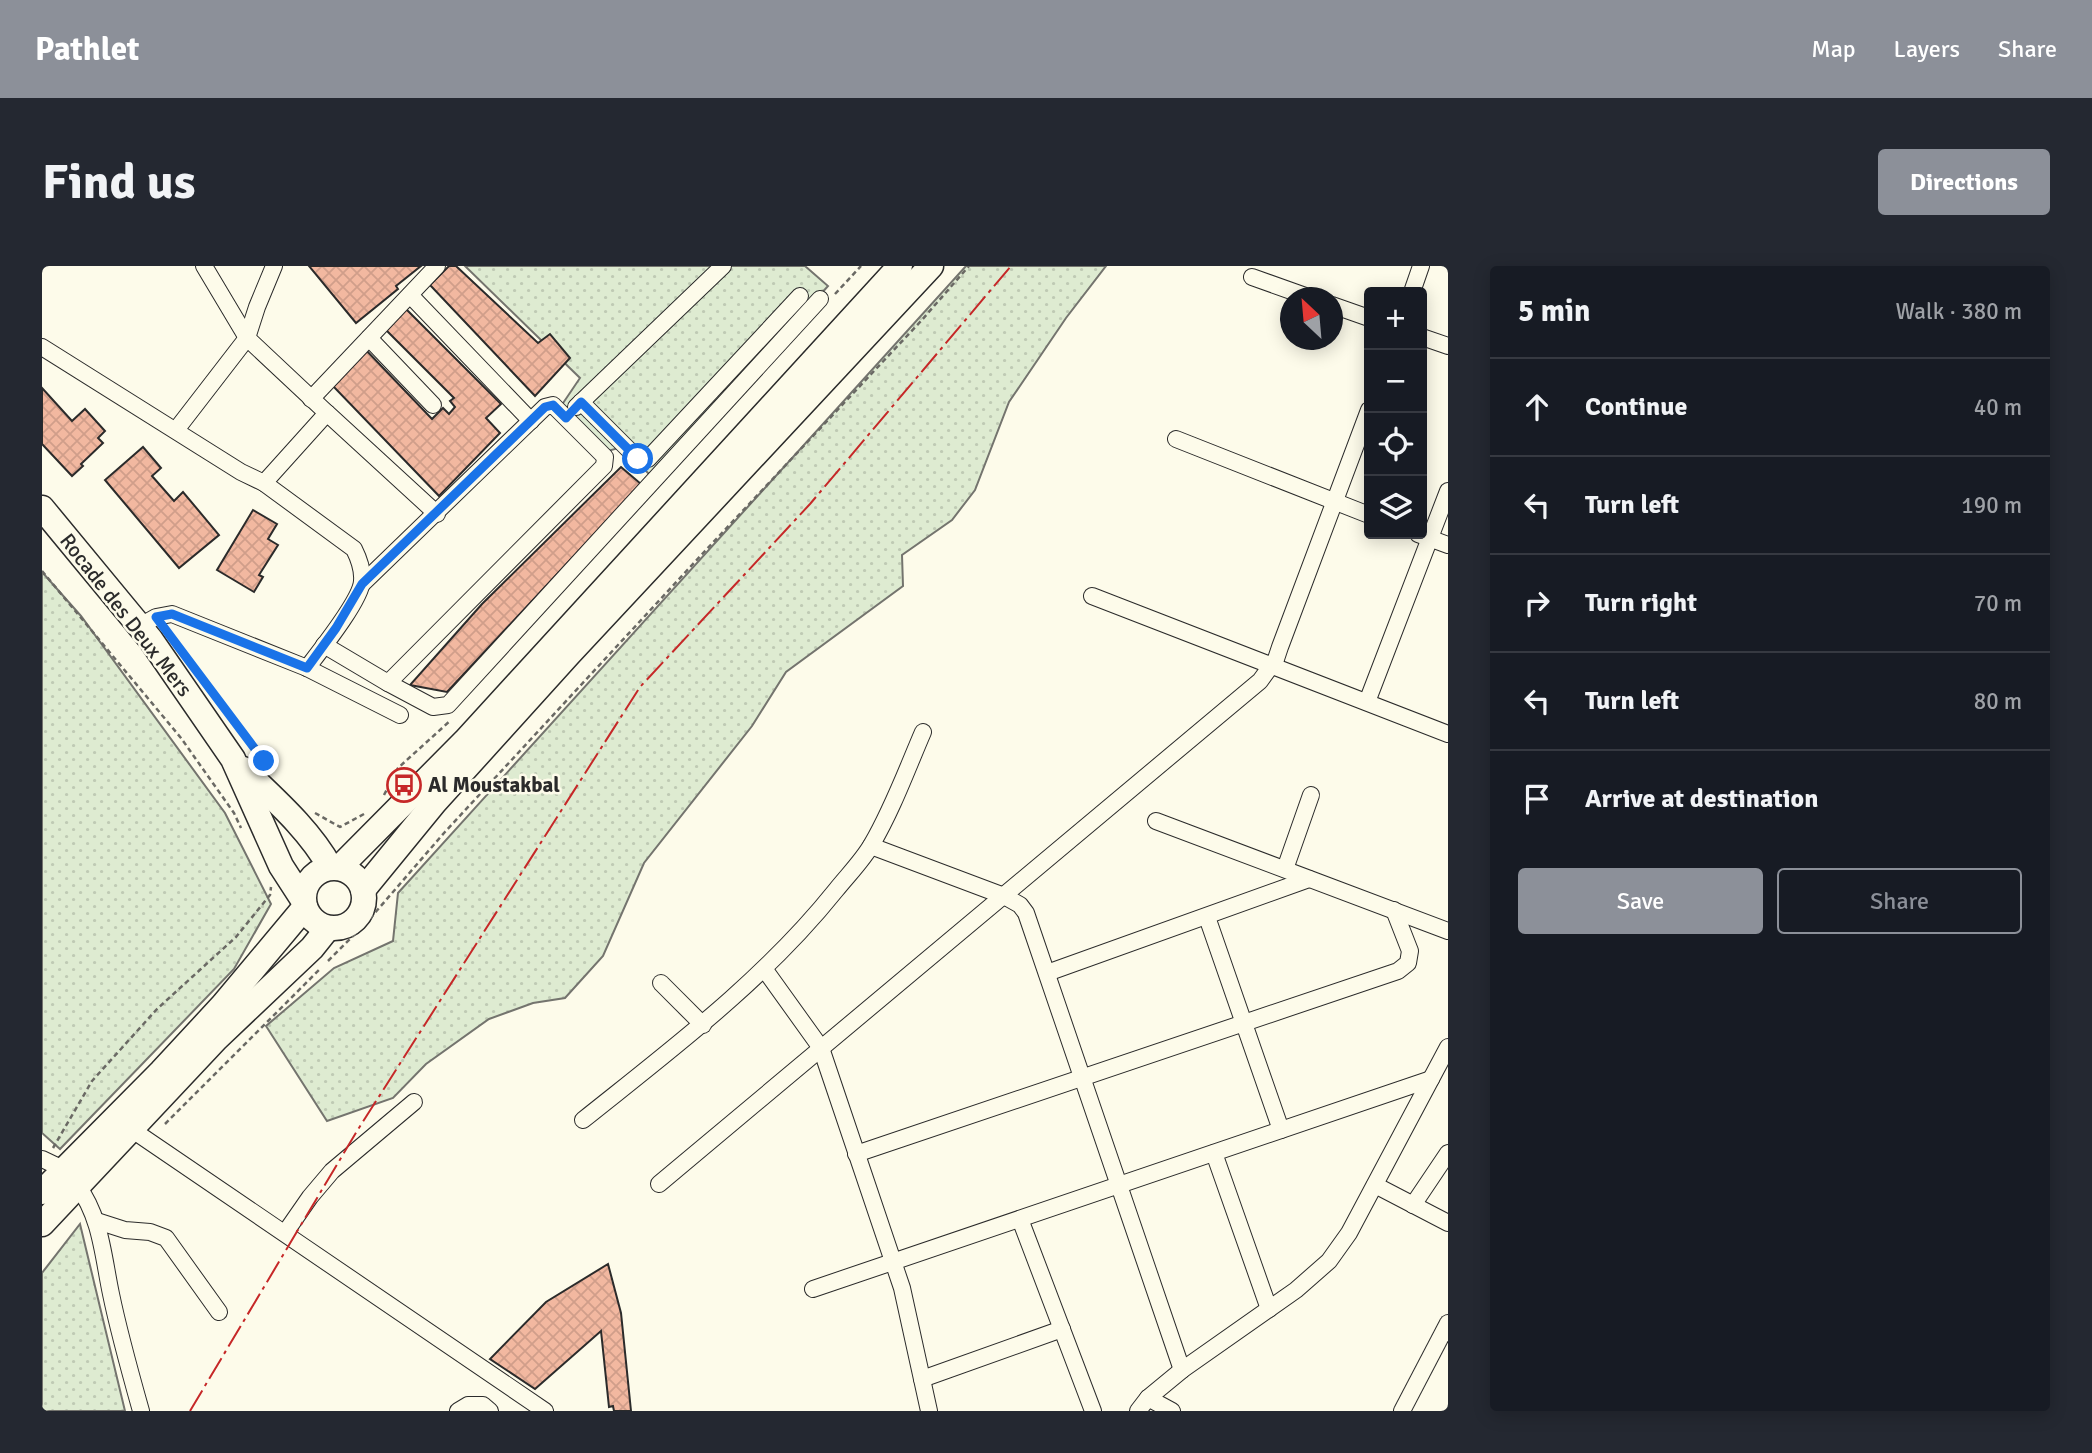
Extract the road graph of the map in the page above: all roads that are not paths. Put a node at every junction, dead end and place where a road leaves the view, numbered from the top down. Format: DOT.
graph roads {
  1 [pos="204,266"];
  2 [pos="274,266"];
  3 [pos="437,266"];
  4 [pos="723,266"];
  5 [pos="900,266"];
  6 [pos="931,266"];
  7 [pos="1421,266"];
  8 [pos="1252,277"];
  9 [pos="1280,287"];
  10 [pos="1414,287"];
  11 [pos="410,295"];
  12 [pos="800,296"];
  13 [pos="826,298"];
  14 [pos="1343,309"];
  15 [pos="1364,316"];
  16 [pos="247,338"];
  17 [pos="369,338"];
  18 [pos="1427,339"];
  19 [pos="1448,346"];
  20 [pos="42,347"];
  21 [pos="312,399"];
  22 [pos="581,402"];
  23 [pos="433,405"];
  24 [pos="327,413"];
  25 [pos="1368,413"];
  26 [pos="566,418"];
  27 [pos="531,421"];
  28 [pos="176,430"];
  29 [pos="1176,439"];
  30 [pos="264,483"];
  31 [pos="1448,491"];
  32 [pos="1335,501"];
  33 [pos="42,508"];
  34 [pos="1364,513"];
  35 [pos="437,514"];
  36 [pos="1427,530"];
  37 [pos="1427,537"];
  38 [pos="1423,539"];
  39 [pos="1448,545"];
  40 [pos="362,584"];
  41 [pos="1091,596"];
  42 [pos="140,626"];
  43 [pos="324,645"];
  44 [pos="1272,665"];
  45 [pos="307,668"];
  46 [pos="388,683"];
  47 [pos="1367,702"];
  48 [pos="400,715"];
  49 [pos="1446,728"];
  50 [pos="923,732"];
  51 [pos="233,759"];
  52 [pos="1311,795"];
  53 [pos="1156,821"];
  54 [pos="872,846"];
  55 [pos="335,867"];
  56 [pos="1285,870"];
  57 [pos="1309,879"];
  58 [pos="363,890"];
  59 [pos="1004,896"];
  60 [pos="304,904"];
  61 [pos="1394,910"];
  62 [pos="1208,917"];
  63 [pos="328,928"];
  64 [pos="1448,930"];
  65 [pos="765,970"];
  66 [pos="1047,972"];
  67 [pos="661,984"];
  68 [pos="1244,1023"];
  69 [pos="703,1025"];
  70 [pos="1448,1047"];
  71 [pos="821,1048"];
  72 [pos="1083,1077"];
  73 [pos="1431,1079"];
  74 [pos="414,1102"];
  75 [pos="583,1120"];
  76 [pos="1281,1130"];
  77 [pos="139,1135"];
  78 [pos="1214,1153"];
  79 [pos="1448,1153"];
  80 [pos="856,1154"];
  81 [pos="58,1169"];
  82 [pos="659,1184"];
  83 [pos="1119,1185"];
  84 [pos="1375,1185"];
  85 [pos="42,1192"];
  86 [pos="1413,1205"];
  87 [pos="1020,1219"];
  88 [pos="97,1221"];
  89 [pos="1448,1223"];
  90 [pos="42,1224"];
  91 [pos="285,1233"];
  92 [pos="892,1262"];
  93 [pos="813,1289"];
  94 [pos="1269,1309"];
  95 [pos="219,1312"];
  96 [pos="1448,1323"];
  97 [pos="1062,1329"];
  98 [pos="1182,1370"];
  99 [pos="922,1379"];
  100 [pos="1143,1404"];
  101 [pos="141,1411"];
  102 [pos="458,1411"];
  103 [pos="490,1411"];
  104 [pos="545,1411"];
  105 [pos="929,1411"];
  106 [pos="1093,1411"];
  107 [pos="1172,1411"];
  108 [pos="1402,1411"];
  1 -- 16 [label="street"];
  2 -- 16 [label="street"];
  3 -- 11 [label="street"];
  4 -- 22 [label="street"];
  5 -- 55 [label="highway"];
  6 -- 58 [label="highway"];
  7 -- 10 [label="street"];
  8 -- 9 [label="street"];
  11 -- 17 [label="street"];
  11 -- 27 [label="street"];
  12 -- 22 [label="street"];
  13 -- 46 [label="street"];
  14 -- 15 [label="street"];
  16 -- 21 [label="street"];
  16 -- 28 [label="street"];
  17 -- 21 [label="street"];
  17 -- 23 [label="street"];
  18 -- 19 [label="street"];
  20 -- 28 [label="street"];
  21 -- 24 [label="street"];
  22 -- 26 [label="street"];
  24 -- 30 [label="street"];
  24 -- 35 [label="street"];
  25 -- 32 [label="street"];
  26 -- 27 [label="street"];
  26 -- 46 [label="street"];
  27 -- 35 [label="street"];
  28 -- 30 [label="street"];
  29 -- 32 [label="street"];
  30 -- 40 [label="street"];
  31 -- 36 [label="street"];
  32 -- 34 [label="street"];
  32 -- 44 [label="street"];
  33 -- 42 [label="highway, Rocade des Deux Mers"];
  35 -- 40 [label="street"];
  37 -- 39 [label="street"];
  38 -- 47 [label="street"];
  40 -- 43 [label="street"];
  41 -- 44 [label="street"];
  42 -- 45 [label="street"];
  42 -- 51 [label="highway, Rocade des Deux Mers"];
  43 -- 45 [label="street"];
  43 -- 46 [label="street"];
  44 -- 47 [label="street"];
  44 -- 59 [label="street"];
  45 -- 48 [label="street"];
  47 -- 49 [label="street"];
  50 -- 54 [label="street"];
  51 -- 55 [label="highway, Rocade des Deux Mers"];
  51 -- 60 [label="highway, Rocade des Deux Mers"];
  52 -- 56 [label="street"];
  53 -- 56 [label="street"];
  54 -- 59 [label="street"];
  54 -- 65 [label="street"];
  55 -- 58 [label="highway"];
  55 -- 60 [label="highway"];
  56 -- 57 [label="street"];
  57 -- 61 [label="street"];
  57 -- 62 [label="street"];
  58 -- 63 [label="highway"];
  59 -- 66 [label="street"];
  59 -- 71 [label="street"];
  60 -- 63 [label="highway"];
  60 -- 81 [label="highway"];
  61 -- 64 [label="street"];
  61 -- 68 [label="street"];
  62 -- 66 [label="street"];
  62 -- 68 [label="street"];
  63 -- 77 [label="highway"];
  65 -- 69 [label="street"];
  65 -- 71 [label="street"];
  66 -- 72 [label="street"];
  67 -- 69 [label="street"];
  68 -- 72 [label="street"];
  68 -- 76 [label="street"];
  69 -- 75 [label="street"];
  70 -- 73 [label="street"];
  71 -- 80 [label="street"];
  71 -- 82 [label="street"];
  72 -- 80 [label="street"];
  72 -- 83 [label="street"];
  73 -- 76 [label="street"];
  73 -- 84 [label="street"];
  74 -- 91 [label="street"];
  76 -- 78 [label="street"];
  77 -- 81 [label="highway"];
  77 -- 91 [label="street"];
  78 -- 83 [label="street"];
  78 -- 94 [label="street"];
  79 -- 86 [label="street"];
  80 -- 92 [label="street"];
  81 -- 85 [label="highway"];
  81 -- 88 [label="street"];
  81 -- 90 [label="highway"];
  83 -- 87 [label="street"];
  83 -- 98 [label="street"];
  84 -- 86 [label="street"];
  84 -- 94 [label="street"];
  86 -- 89 [label="street"];
  87 -- 92 [label="street"];
  87 -- 97 [label="street"];
  88 -- 95 [label="street"];
  88 -- 101 [label="street"];
  91 -- 104 [label="street"];
  92 -- 93 [label="street"];
  92 -- 99 [label="street"];
  94 -- 98 [label="street"];
  96 -- 108 [label="street"];
  97 -- 99 [label="street"];
  97 -- 106 [label="street"];
  98 -- 100 [label="street"];
  99 -- 105 [label="street"];
  100 -- 107 [label="street"];
  102 -- 103 [label="street"];
}
